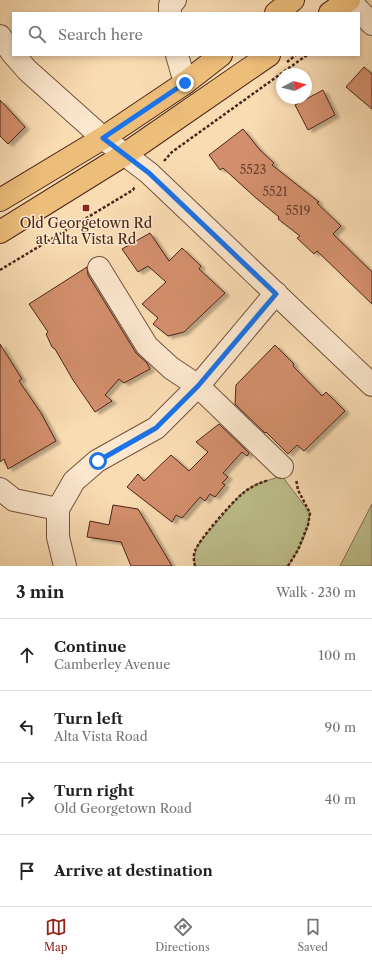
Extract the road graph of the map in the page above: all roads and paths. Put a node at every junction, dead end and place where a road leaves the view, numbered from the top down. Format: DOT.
graph roads {
  1 [pos="175,0"];
  2 [pos="293,0"];
  3 [pos="349,0"];
  4 [pos="170,12"];
  5 [pos="277,12"];
  6 [pos="331,12"];
  7 [pos="372,24"];
  8 [pos="0,36"];
  9 [pos="12,54"];
  10 [pos="14,56"];
  11 [pos="177,56"];
  12 [pos="220,56"];
  13 [pos="268,56"];
  14 [pos="306,56"];
  15 [pos="185,83"];
  16 [pos="103,138"];
  17 [pos="124,155"];
  18 [pos="161,165"];
  19 [pos="136,184"];
  20 [pos="0,200"];
  21 [pos="0,232"];
  22 [pos="99,268"];
  23 [pos="0,270"];
  24 [pos="276,294"];
  25 [pos="372,385"];
  26 [pos="198,386"];
  27 [pos="284,473"];
  28 [pos="0,489"];
  29 [pos="58,509"];
  30 [pos="65,566"];
  31 [pos="196,566"];
  32 [pos="288,566"];
  1 -- 4 [label="street"];
  2 -- 5 [label="main road"];
  3 -- 6 [label="main road"];
  3 -- 7 [label="street"];
  8 -- 9 [label="street"];
  10 -- 16 [label="street"];
  11 -- 15 [label="street"];
  12 -- 15 [label="main road"];
  13 -- 17 [label="main road"];
  14 -- 18 [label="path"];
  15 -- 16 [label="main road"];
  16 -- 17 [label="street"];
  16 -- 20 [label="main road"];
  17 -- 21 [label="main road"];
  17 -- 24 [label="street"];
  19 -- 23 [label="path"];
  22 -- 26 [label="street"];
  24 -- 25 [label="street"];
  24 -- 26 [label="street"];
  26 -- 27 [label="street"];
  26 -- 29 [label="street"];
  27 -- 31 [label="path"];
  27 -- 32 [label="path"];
  28 -- 29 [label="street"];
  29 -- 30 [label="street"];
}
